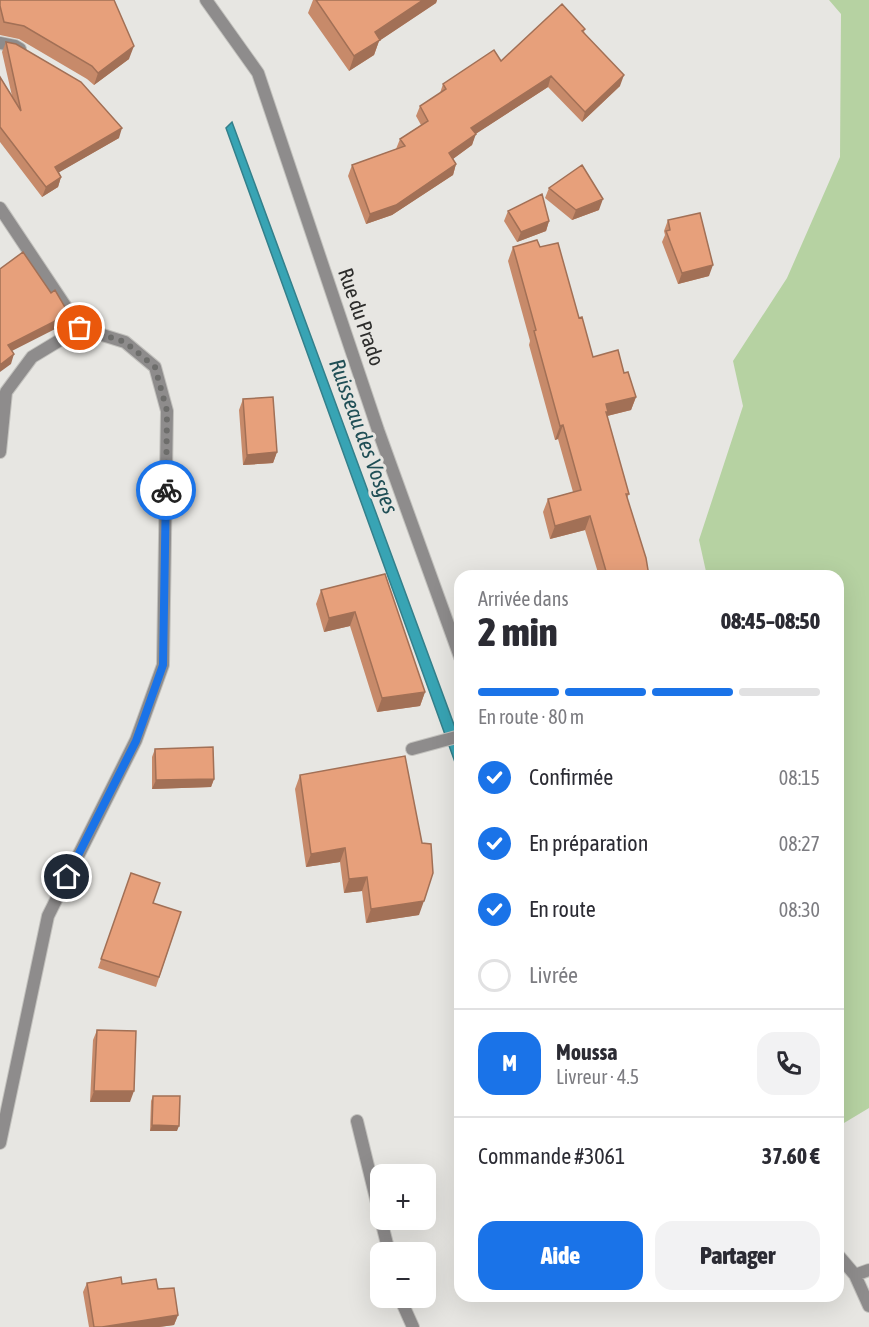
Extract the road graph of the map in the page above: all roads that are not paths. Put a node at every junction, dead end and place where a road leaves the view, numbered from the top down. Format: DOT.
graph roads {
  1 [pos="206,0"];
  2 [pos="0,43"];
  3 [pos="34,57"];
  4 [pos="0,208"];
  5 [pos="80,328"];
  6 [pos="0,452"];
  7 [pos="454,640"];
  8 [pos="454,738"];
  9 [pos="412,749"];
  10 [pos="357,1121"];
  11 [pos="0,1143"];
  12 [pos="370,1174"];
  13 [pos="844,1262"];
  14 [pos="869,1270"];
  15 [pos="855,1275"];
  16 [pos="869,1306"];
  17 [pos="404,1308"];
  18 [pos="413,1327"];
  1 -- 7 [label="street, Rue du Prado"];
  2 -- 3 [label="street"];
  4 -- 5 [label="street"];
  5 -- 6 [label="street"];
  5 -- 11 [label="street"];
  8 -- 9 [label="street"];
  10 -- 12 [label="street"];
  13 -- 15 [label="street"];
  14 -- 15 [label="street"];
  15 -- 16 [label="street"];
  17 -- 18 [label="street"];
}
